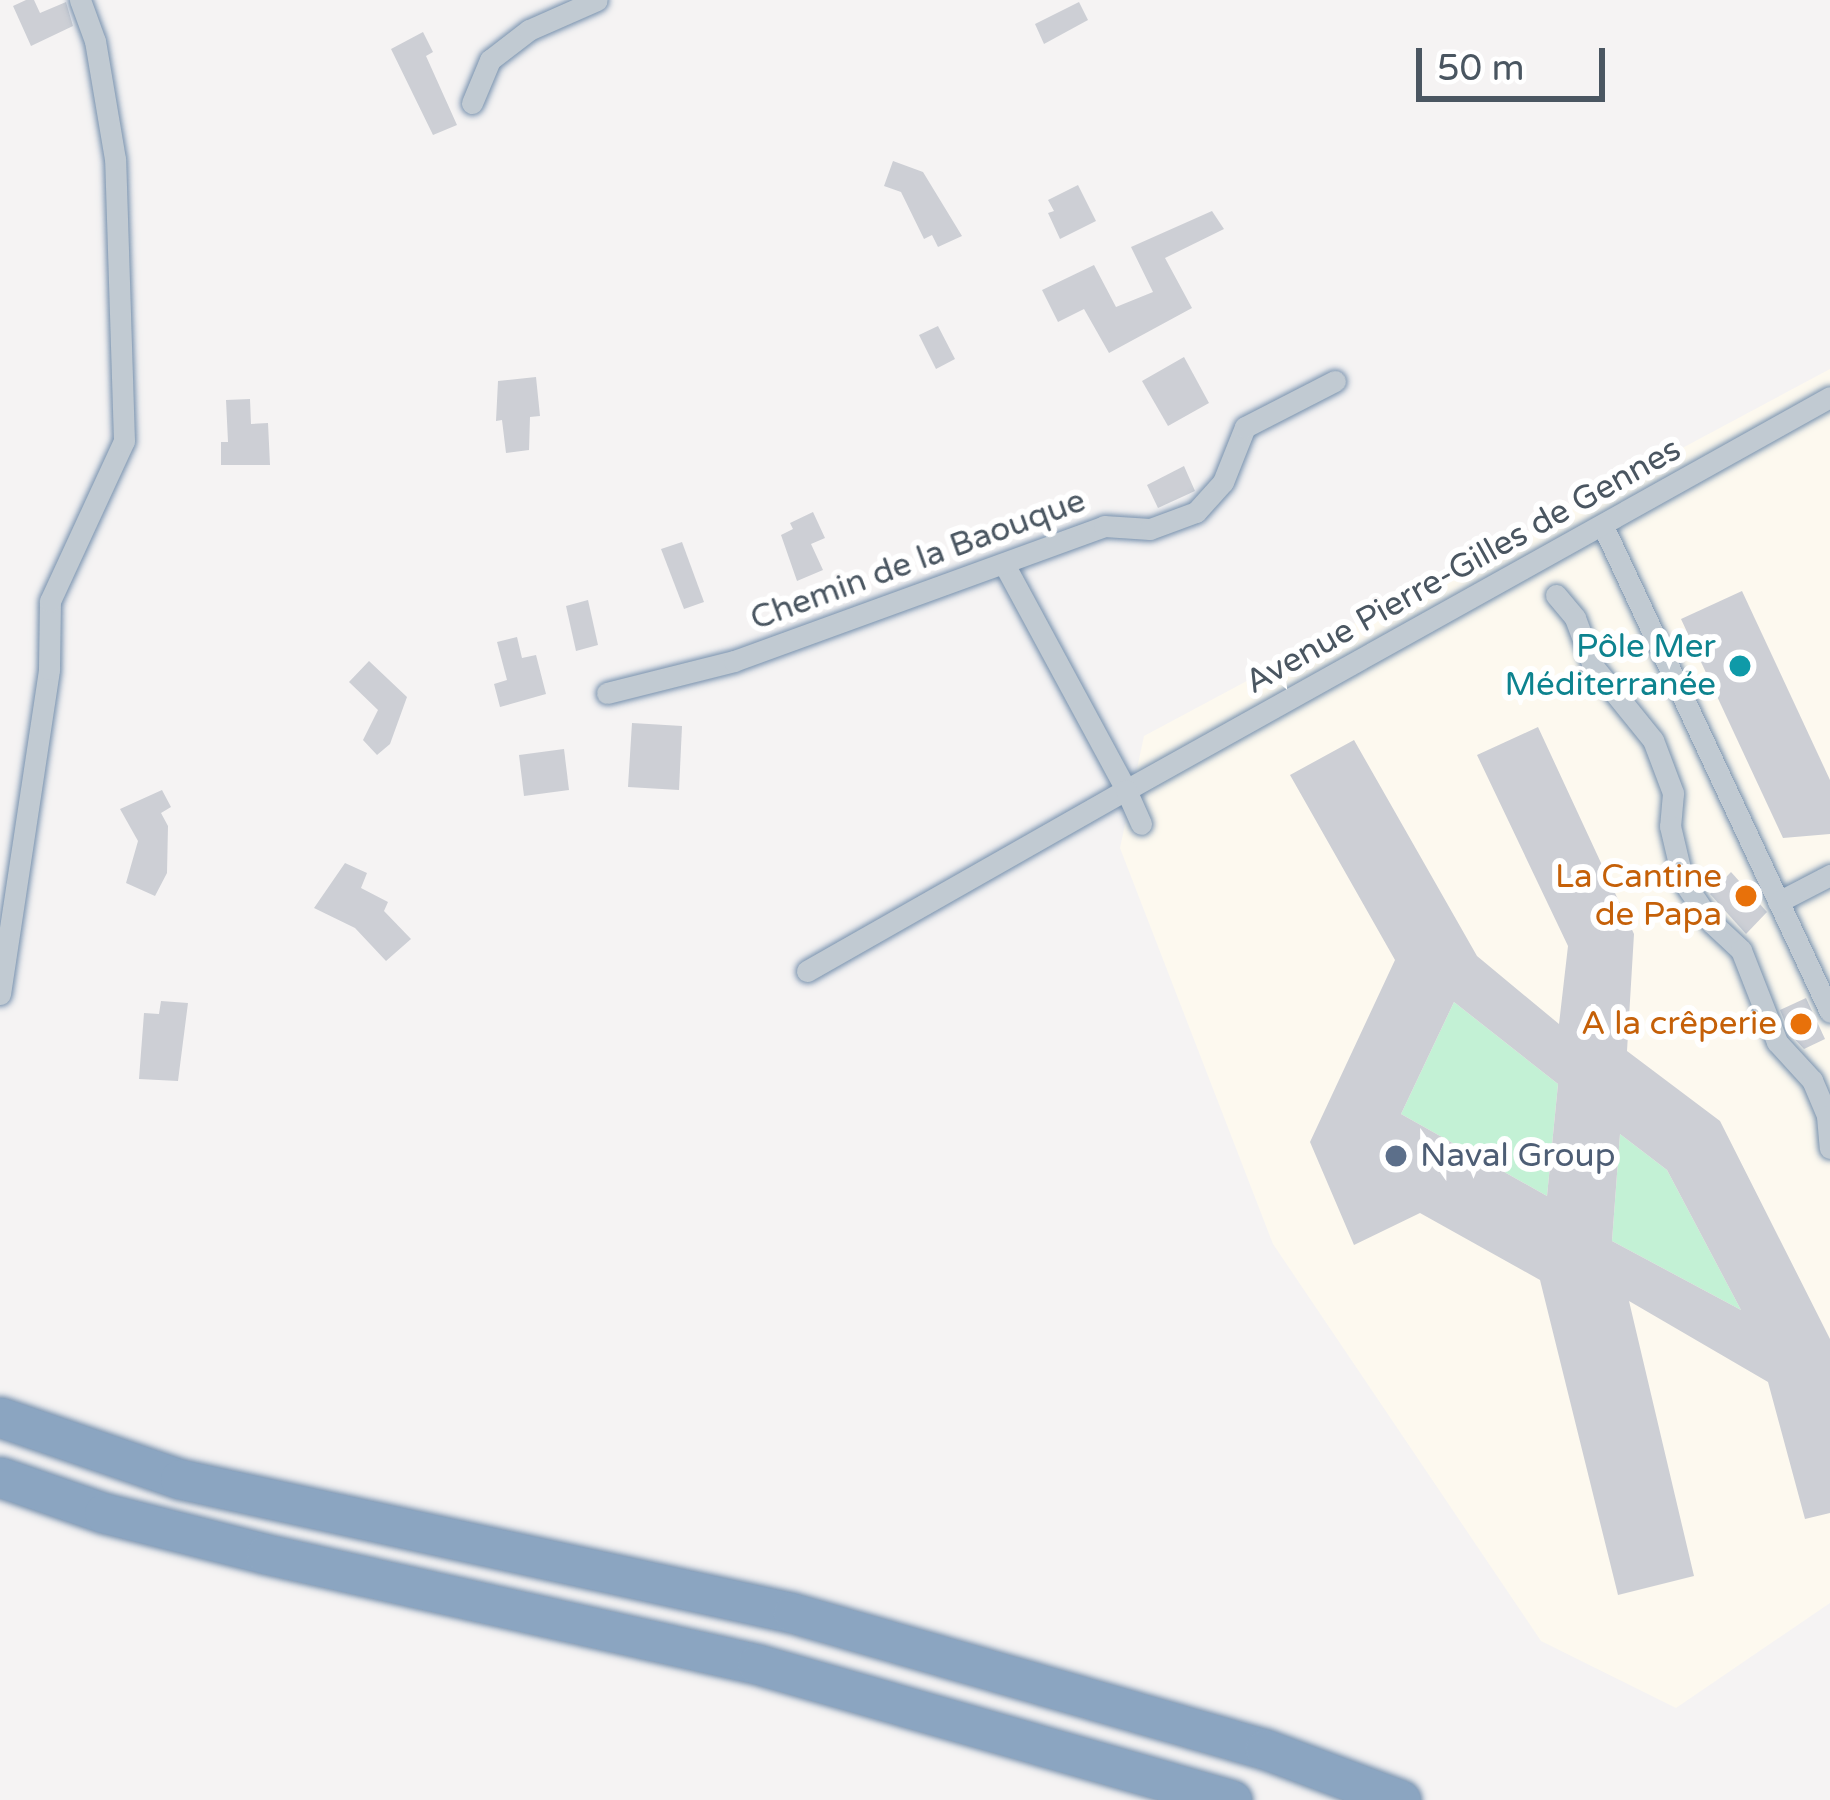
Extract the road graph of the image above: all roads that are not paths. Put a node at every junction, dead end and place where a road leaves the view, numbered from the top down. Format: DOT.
graph roads {
  1 [pos="80,0"];
  2 [pos="597,0"];
  3 [pos="472,104"];
  4 [pos="1335,381"];
  5 [pos="1830,398"];
  6 [pos="1603,526"];
  7 [pos="1004,563"];
  8 [pos="1556,595"];
  9 [pos="608,693"];
  10 [pos="1126,790"];
  11 [pos="1141,824"];
  12 [pos="1830,875"];
  13 [pos="1778,902"];
  14 [pos="807,970"];
  15 [pos="0,994"];
  16 [pos="1830,1012"];
  17 [pos="1830,1148"];
  18 [pos="0,1418"];
  19 [pos="0,1477"];
  20 [pos="1232,1800"];
  21 [pos="1401,1800"];
  1 -- 15 [label="street"];
  2 -- 3 [label="street"];
  4 -- 7 [label="street, Chemin de la Baouque"];
  5 -- 6 [label="street, Avenue Pierre-Gilles de Gennes"];
  6 -- 10 [label="street, Avenue Pierre-Gilles de Gennes"];
  6 -- 13 [label="street"];
  7 -- 9 [label="street, Chemin de la Baouque"];
  7 -- 10 [label="street"];
  8 -- 17 [label="street"];
  10 -- 11 [label="street"];
  10 -- 14 [label="street, Avenue Pierre-Gilles de Gennes"];
  12 -- 13 [label="street"];
  13 -- 16 [label="street"];
  18 -- 21 [label="highway"];
  19 -- 20 [label="highway"];
}
